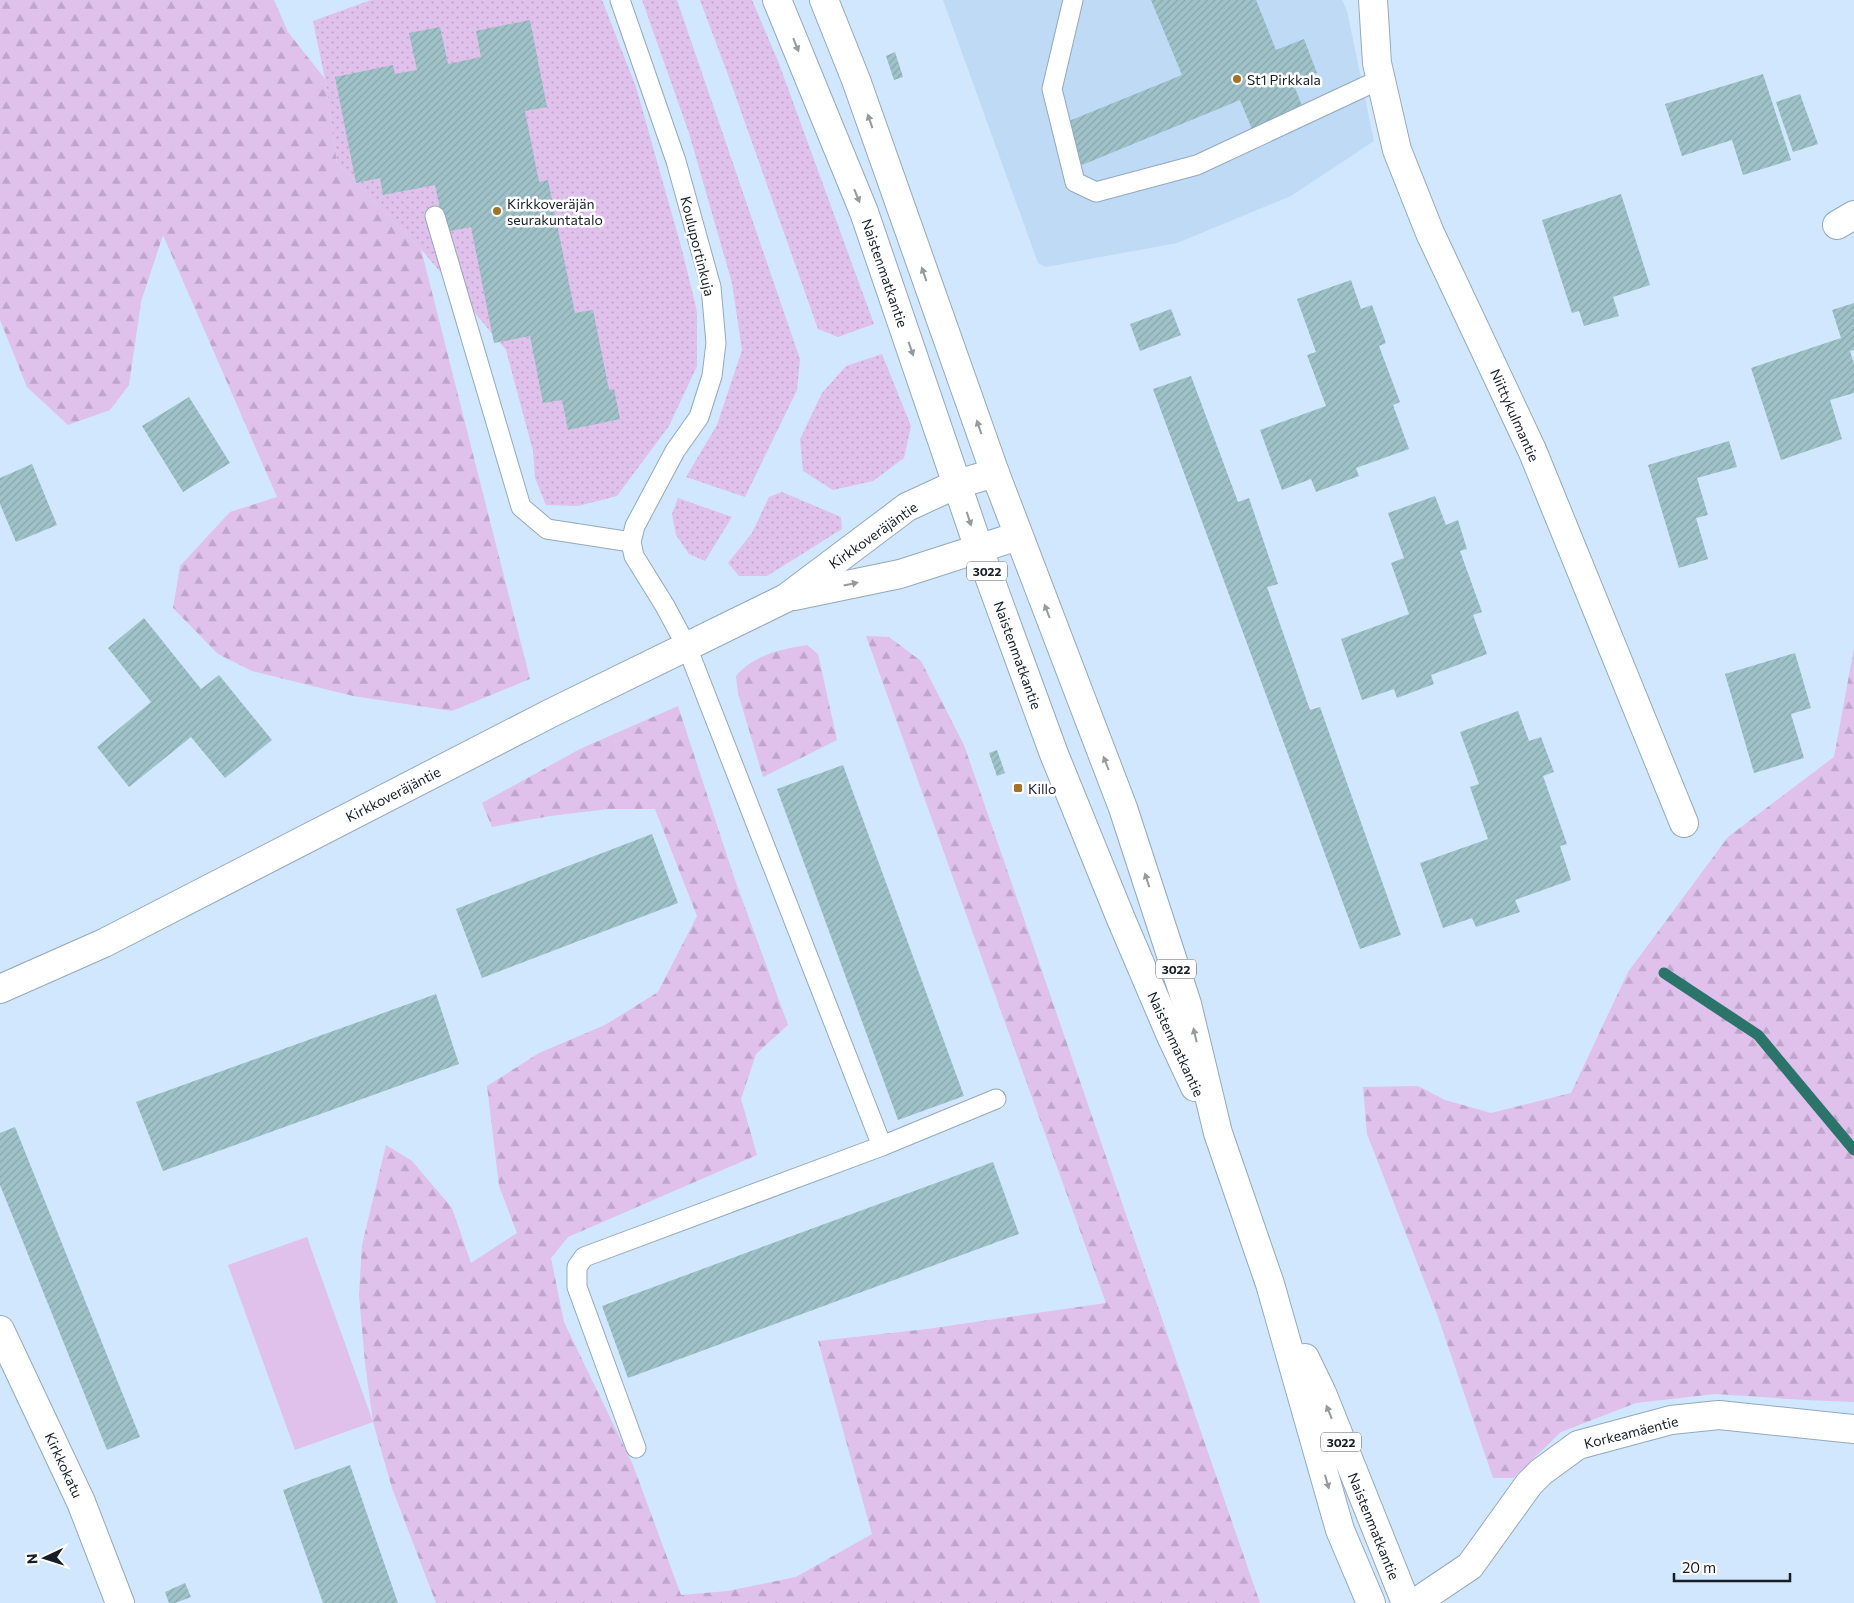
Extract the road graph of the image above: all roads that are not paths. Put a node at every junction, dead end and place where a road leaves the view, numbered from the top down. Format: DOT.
graph roads {
  1 [pos="620,0"];
  2 [pos="778,0"];
  3 [pos="824,0"];
  4 [pos="1073,0"];
  5 [pos="1373,0"];
  6 [pos="1381,79"];
  7 [pos="435,216"];
  8 [pos="995,473"];
  9 [pos="957,484"];
  10 [pos="1018,536"];
  11 [pos="631,542"];
  12 [pos="979,549"];
  13 [pos="786,598"];
  14 [pos="687,647"];
  15 [pos="1684,823"];
  16 [pos="0,988"];
  17 [pos="996,1099"];
  18 [pos="1218,1133"];
  19 [pos="882,1146"];
  20 [pos="1270,1284"];
  21 [pos="0,1330"];
  22 [pos="1854,1429"];
  23 [pos="636,1448"];
  24 [pos="120,1603"];
  25 [pos="1371,1603"];
  26 [pos="1406,1603"];
  27 [pos="1415,1603"];
  1 -- 11 [label="lane, Kouluportinkuja"];
  2 -- 9 [label="main road, Naistenmatkantie / 3022, one-way"];
  8 -- 3 [label="main road, Naistenmatkantie / 3022, one-way"];
  4 -- 6 [label="lane"];
  5 -- 6 [label="main road, Niittykulmantie"];
  6 -- 15 [label="main road, Niittykulmantie"];
  7 -- 11 [label="lane"];
  8 -- 9 [label="main road, Kirkkoveräjäntie"];
  8 -- 10 [label="main road, Naistenmatkantie / 3022"];
  9 -- 12 [label="main road, Naistenmatkantie / 3022, one-way"];
  9 -- 13 [label="main road, Kirkkoveräjäntie"];
  10 -- 12 [label="main road, Kirkkoveräjäntie"];
  18 -- 10 [label="main road, Naistenmatkantie / 3022, one-way"];
  11 -- 14 [label="lane"];
  13 -- 12 [label="main road, Kirkkoveräjäntie, one-way"];
  12 -- 18 [label="main road, Naistenmatkantie / 3022"];
  13 -- 14 [label="main road, Kirkkoveräjäntie"];
  14 -- 16 [label="main road, Kirkkoveräjäntie"];
  14 -- 19 [label="lane"];
  17 -- 19 [label="lane"];
  18 -- 20 [label="main road, Naistenmatkantie / 3022"];
  19 -- 23 [label="lane"];
  20 -- 25 [label="main road, Naistenmatkantie / 3022, one-way"];
  26 -- 20 [label="main road, Naistenmatkantie / 3022, one-way"];
  21 -- 24 [label="main road, Kirkkokatu"];
  22 -- 27 [label="main road, Korkeamäentie"];
}
